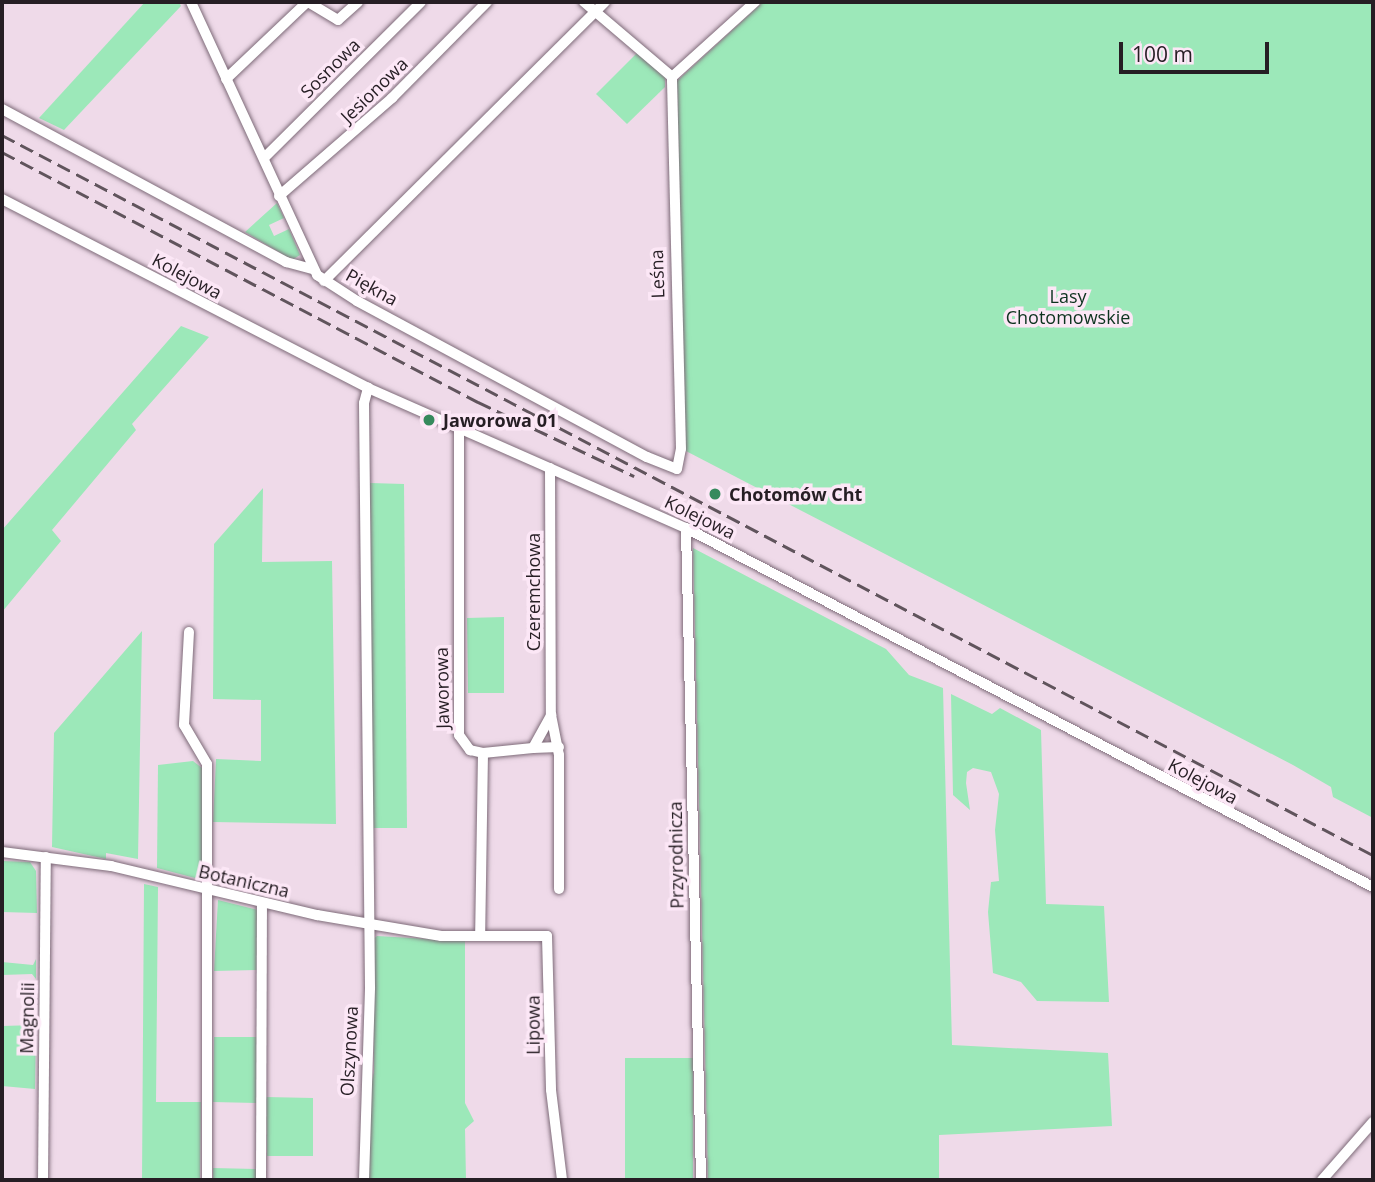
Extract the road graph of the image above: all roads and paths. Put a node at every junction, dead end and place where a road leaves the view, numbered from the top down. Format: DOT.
graph roads {
  1 [pos="191,2"];
  2 [pos="308,2"];
  3 [pos="358,2"];
  4 [pos="421,2"];
  5 [pos="487,2"];
  6 [pos="584,2"];
  7 [pos="605,2"];
  8 [pos="755,2"];
  9 [pos="596,11"];
  10 [pos="672,77"];
  11 [pos="226,79"];
  12 [pos="2,108"];
  13 [pos="264,158"];
  14 [pos="279,196"];
  15 [pos="2,199"];
  16 [pos="312,269"];
  17 [pos="324,281"];
  18 [pos="368,388"];
  19 [pos="459,428"];
  20 [pos="550,468"];
  21 [pos="677,469"];
  22 [pos="687,528"];
  23 [pos="189,632"];
  24 [pos="551,715"];
  25 [pos="559,747"];
  26 [pos="533,748"];
  27 [pos="482,753"];
  28 [pos="2,852"];
  29 [pos="46,857"];
  30 [pos="1373,887"];
  31 [pos="559,889"];
  32 [pos="208,892"];
  33 [pos="262,903"];
  34 [pos="366,923"];
  35 [pos="480,936"];
  36 [pos="1373,1122"];
  37 [pos="43,1180"];
  38 [pos="207,1180"];
  39 [pos="261,1180"];
  40 [pos="364,1180"];
  41 [pos="562,1180"];
  42 [pos="701,1180"];
  43 [pos="1322,1180"];
  1 -- 11 [label="street, Piękna"];
  2 -- 3 [label="street"];
  2 -- 11 [label="street"];
  4 -- 13 [label="street, Sosnowa"];
  5 -- 14 [label="street, Jesionowa"];
  6 -- 9 [label="street"];
  7 -- 9 [label="street"];
  8 -- 10 [label="street"];
  9 -- 10 [label="street"];
  9 -- 17 [label="street"];
  10 -- 21 [label="street, Leśna"];
  11 -- 13 [label="street, Piękna"];
  12 -- 16 [label="street"];
  13 -- 14 [label="street, Piękna"];
  14 -- 16 [label="street, Piękna"];
  15 -- 18 [label="street, Kolejowa"];
  16 -- 17 [label="street, Piękna"];
  17 -- 21 [label="street, Piękna"];
  18 -- 19 [label="street, Kolejowa"];
  18 -- 34 [label="street, Olszynowa"];
  19 -- 20 [label="street, Kolejowa"];
  19 -- 27 [label="street, Jaworowa"];
  20 -- 22 [label="street, Kolejowa"];
  20 -- 24 [label="street, Czeremchowa"];
  22 -- 30 [label="street, Kolejowa"];
  22 -- 42 [label="street, Przyrodnicza"];
  23 -- 32 [label="street"];
  24 -- 25 [label="street, Czeremchowa"];
  24 -- 26 [label="street, Czeremchowa"];
  25 -- 26 [label="street"];
  25 -- 31 [label="street, Czeremchowa"];
  26 -- 27 [label="street"];
  27 -- 35 [label="street"];
  28 -- 29 [label="street, Botaniczna"];
  29 -- 32 [label="street, Botaniczna"];
  29 -- 37 [label="street, Magnolii"];
  32 -- 33 [label="street, Botaniczna"];
  32 -- 38 [label="street"];
  33 -- 34 [label="street, Botaniczna"];
  33 -- 39 [label="street"];
  34 -- 35 [label="street, Botaniczna"];
  34 -- 40 [label="street, Olszynowa"];
  35 -- 41 [label="street, Lipowa"];
  36 -- 43 [label="street"];
}
